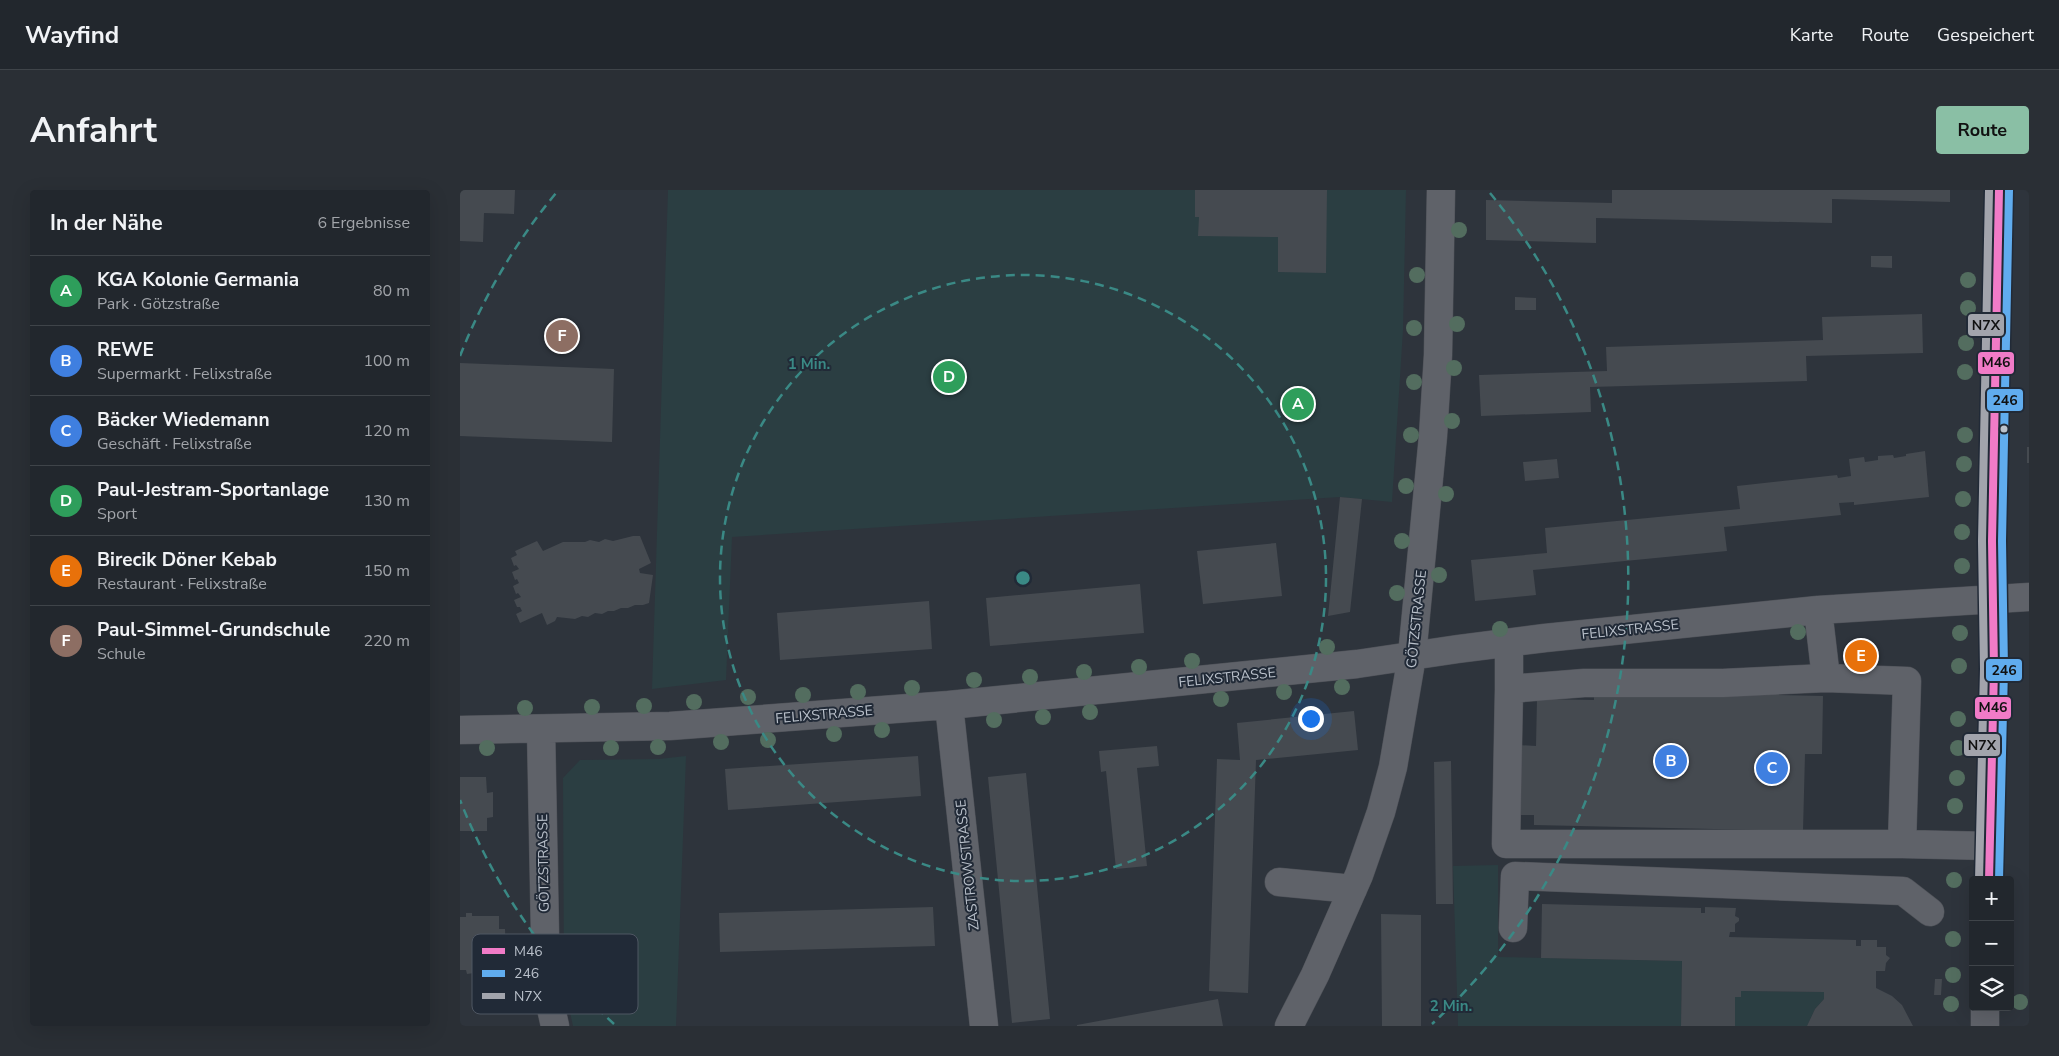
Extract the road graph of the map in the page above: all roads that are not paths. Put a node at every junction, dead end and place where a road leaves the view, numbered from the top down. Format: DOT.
graph roads {
  1 [pos="1441,190"];
  2 [pos="1999,190"];
  3 [pos="2029,597"];
  4 [pos="1993,599"];
  5 [pos="1818,610"];
  6 [pos="1509,643"];
  7 [pos="1412,656"];
  8 [pos="1826,678"];
  9 [pos="1509,689"];
  10 [pos="950,705"];
  11 [pos="541,729"];
  12 [pos="460,730"];
  13 [pos="1902,844"];
  14 [pos="1990,846"];
  15 [pos="1989,876"];
  16 [pos="1280,882"];
  17 [pos="1353,889"];
  18 [pos="1930,912"];
  19 [pos="1513,928"];
  20 [pos="545,934"];
  21 [pos="1986,1011"];
  22 [pos="984,1026"];
  23 [pos="1289,1026"];
  24 [pos="1985,1026"];
  1 -- 7 [label="street, GÖTZSTRASSE"];
  2 -- 4 [label="street"];
  3 -- 4 [label="street, FELIXSTRASSE"];
  4 -- 5 [label="street, FELIXSTRASSE"];
  4 -- 14 [label="street"];
  5 -- 6 [label="street, FELIXSTRASSE"];
  5 -- 8 [label="street"];
  6 -- 7 [label="street, FELIXSTRASSE"];
  6 -- 9 [label="street"];
  7 -- 10 [label="street, FELIXSTRASSE"];
  7 -- 17 [label="street, GÖTZSTRASSE"];
  8 -- 9 [label="street"];
  8 -- 13 [label="street"];
  9 -- 13 [label="street"];
  10 -- 11 [label="street, FELIXSTRASSE"];
  10 -- 22 [label="street, ZASTROWSTRASSE"];
  11 -- 12 [label="street, FELIXSTRASSE"];
  11 -- 20 [label="street, GÖTZSTRASSE"];
  13 -- 14 [label="street"];
  14 -- 15 [label="street"];
  16 -- 17 [label="street"];
  17 -- 23 [label="street, GÖTZSTRASSE"];
  18 -- 19 [label="street"];
  21 -- 24 [label="street"];
}
